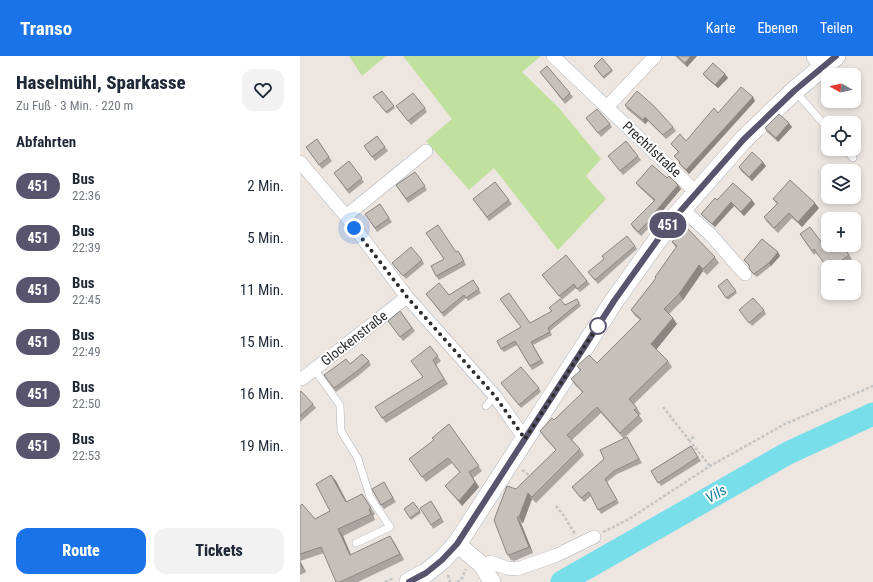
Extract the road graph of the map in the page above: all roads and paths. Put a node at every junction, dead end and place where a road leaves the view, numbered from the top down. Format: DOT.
graph roads {
  1 [pos="553,56"];
  2 [pos="655,56"];
  3 [pos="825,59"];
  4 [pos="794,91"];
  5 [pos="607,107"];
  6 [pos="821,122"];
  7 [pos="426,151"];
  8 [pos="300,162"];
  9 [pos="696,192"];
  10 [pos="682,209"];
  11 [pos="346,216"];
  12 [pos="745,274"];
  13 [pos="407,297"];
  14 [pos="314,369"];
  15 [pos="302,379"];
  16 [pos="873,386"];
  17 [pos="663,407"];
  18 [pos="695,436"];
  19 [pos="525,439"];
  20 [pos="689,440"];
  21 [pos="710,466"];
  22 [pos="556,506"];
  23 [pos="594,537"];
  24 [pos="356,543"];
  25 [pos="580,543"];
  26 [pos="457,544"];
  27 [pos="487,575"];
  28 [pos="409,582"];
  1 -- 5 [label="street, Prechtlstraße"];
  2 -- 5 [label="street"];
  3 -- 4 [label="main road"];
  4 -- 6 [label="lane"];
  4 -- 9 [label="main road"];
  5 -- 9 [label="street, Prechtlstraße"];
  7 -- 11 [label="street"];
  8 -- 11 [label="street"];
  9 -- 10 [label="main road"];
  10 -- 12 [label="street"];
  10 -- 19 [label="main road"];
  11 -- 13 [label="street"];
  13 -- 14 [label="street, Glockenstraße"];
  13 -- 19 [label="street"];
  14 -- 15 [label="street, Glockenstraße"];
  14 -- 24 [label="lane"];
  16 -- 21 [label="path"];
  17 -- 20 [label="path"];
  18 -- 20 [label="path"];
  19 -- 26 [label="main road"];
  20 -- 21 [label="path"];
  21 -- 23 [label="path"];
  22 -- 25 [label="path"];
  23 -- 25 [label="street"];
  25 -- 27 [label="street"];
  26 -- 27 [label="street"];
  26 -- 28 [label="main road"];
}
